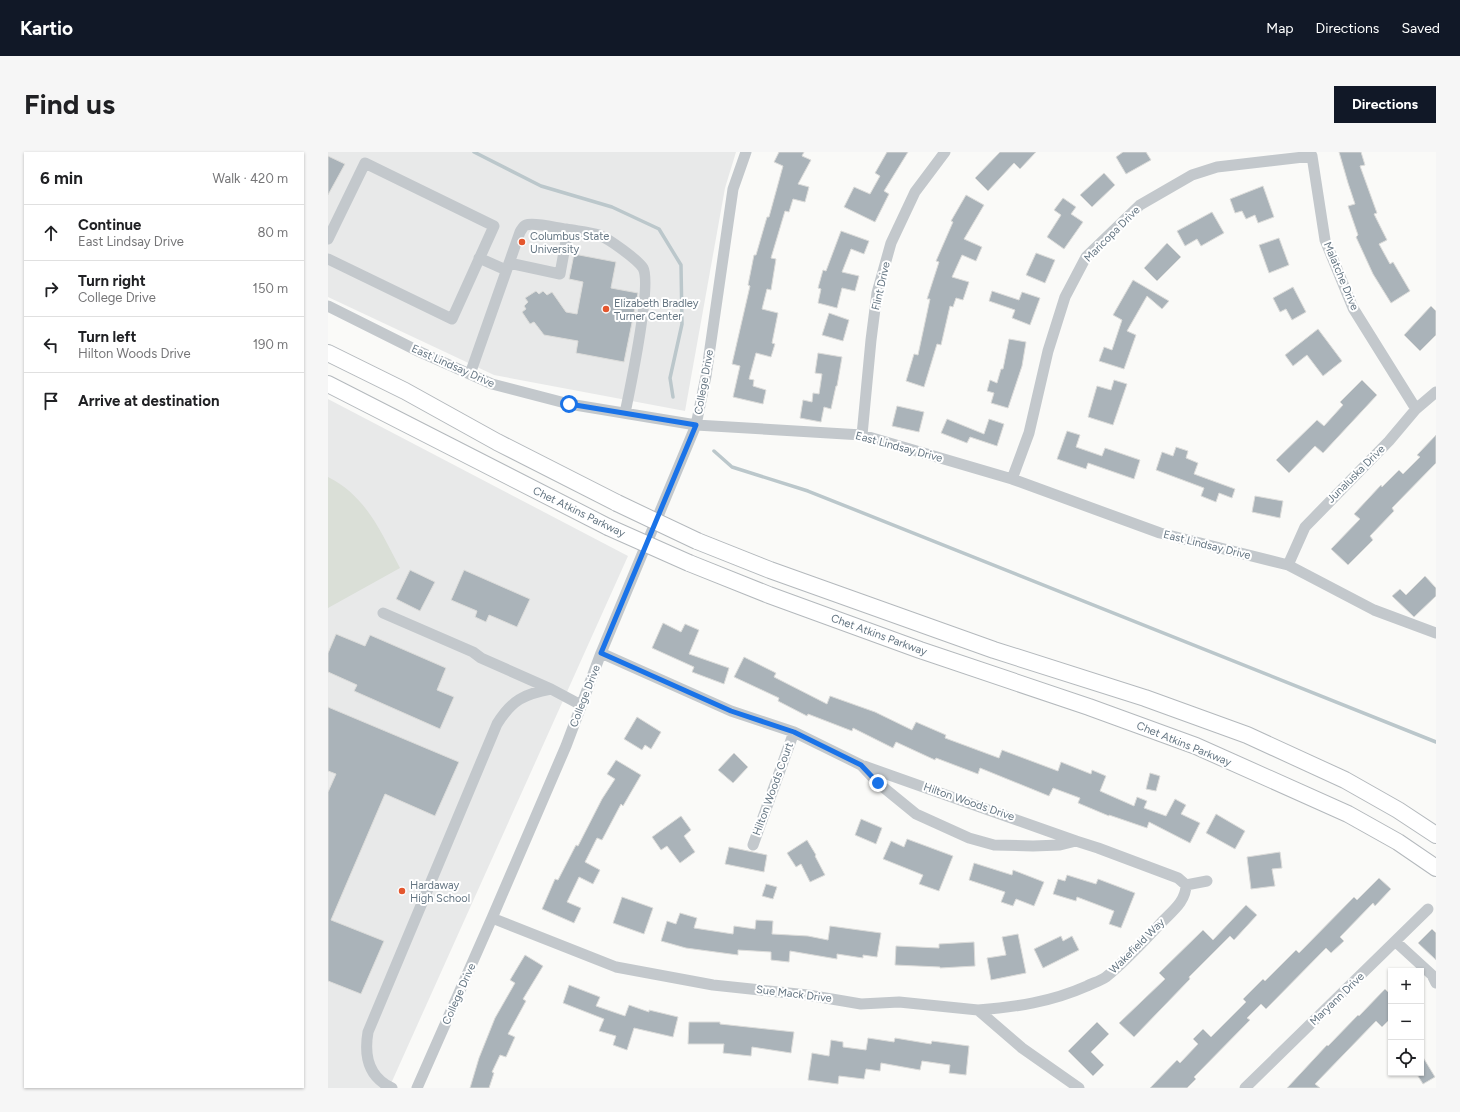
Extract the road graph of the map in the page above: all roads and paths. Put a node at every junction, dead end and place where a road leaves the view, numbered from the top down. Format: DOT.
graph roads {
  1 [pos="746,152"];
  2 [pos="945,152"];
  3 [pos="1311,154"];
  4 [pos="568,230"];
  5 [pos="328,239"];
  6 [pos="479,258"];
  7 [pos="328,259"];
  8 [pos="508,267"];
  9 [pos="328,306"];
  10 [pos="328,353"];
  11 [pos="470,374"];
  12 [pos="328,384"];
  13 [pos="1436,392"];
  14 [pos="1416,409"];
  15 [pos="625,413"];
  16 [pos="696,425"];
  17 [pos="862,435"];
  18 [pos="1012,479"];
  19 [pos="1288,565"];
  20 [pos="383,613"];
  21 [pos="1436,633"];
  22 [pos="601,653"];
  23 [pos="552,689"];
  24 [pos="581,705"];
  25 [pos="794,732"];
  26 [pos="861,765"];
  27 [pos="1436,835"];
  28 [pos="1076,841"];
  29 [pos="752,845"];
  30 [pos="1436,868"];
  31 [pos="1207,881"];
  32 [pos="1186,885"];
  33 [pos="1428,909"];
  34 [pos="492,918"];
  35 [pos="1396,942"];
  36 [pos="1436,983"];
  37 [pos="978,1010"];
  38 [pos="1077,1087"];
  39 [pos="392,1088"];
  40 [pos="417,1088"];
  41 [pos="1245,1088"];
  1 -- 16 [label="street, College Drive"];
  2 -- 17 [label="street, Flint Drive"];
  3 -- 14 [label="street, Malatche Drive"];
  3 -- 18 [label="street, Maricopa Drive"];
  4 -- 8 [label="street"];
  4 -- 8 [label="street"];
  4 -- 15 [label="street"];
  5 -- 6 [label="street"];
  6 -- 7 [label="street"];
  6 -- 8 [label="street"];
  8 -- 11 [label="street"];
  9 -- 11 [label="street, East Lindsay Drive"];
  10 -- 27 [label="highway, bridge"];
  11 -- 15 [label="street, East Lindsay Drive"];
  12 -- 30 [label="highway, Chet Atkins Parkway, bridge"];
  13 -- 14 [label="street, Junaluska Drive"];
  14 -- 19 [label="street, Junaluska Drive"];
  15 -- 16 [label="street, East Lindsay Drive"];
  16 -- 17 [label="street, East Lindsay Drive"];
  16 -- 22 [label="street, College Drive"];
  17 -- 18 [label="street, East Lindsay Drive"];
  18 -- 19 [label="street, East Lindsay Drive"];
  19 -- 21 [label="street, East Lindsay Drive"];
  20 -- 23 [label="street"];
  22 -- 24 [label="street, College Drive"];
  22 -- 25 [label="street, Hilton Woods Drive"];
  23 -- 24 [label="street"];
  23 -- 39 [label="street"];
  24 -- 34 [label="street, College Drive"];
  25 -- 26 [label="street, Hilton Woods Drive"];
  25 -- 29 [label="street, Hilton Woods Court"];
  26 -- 28 [label="street, Hilton Woods Drive"];
  26 -- 28 [label="street, Hilton Woods Drive"];
  28 -- 32 [label="street, Hilton Woods Drive"];
  31 -- 32 [label="street"];
  32 -- 37 [label="street, Wakefield Way"];
  33 -- 35 [label="street, Maryann Drive"];
  34 -- 37 [label="street, Sue Mack Drive"];
  34 -- 40 [label="street, College Drive"];
  35 -- 36 [label="street"];
  35 -- 41 [label="street, Maryann Drive"];
  37 -- 38 [label="street"];
}
